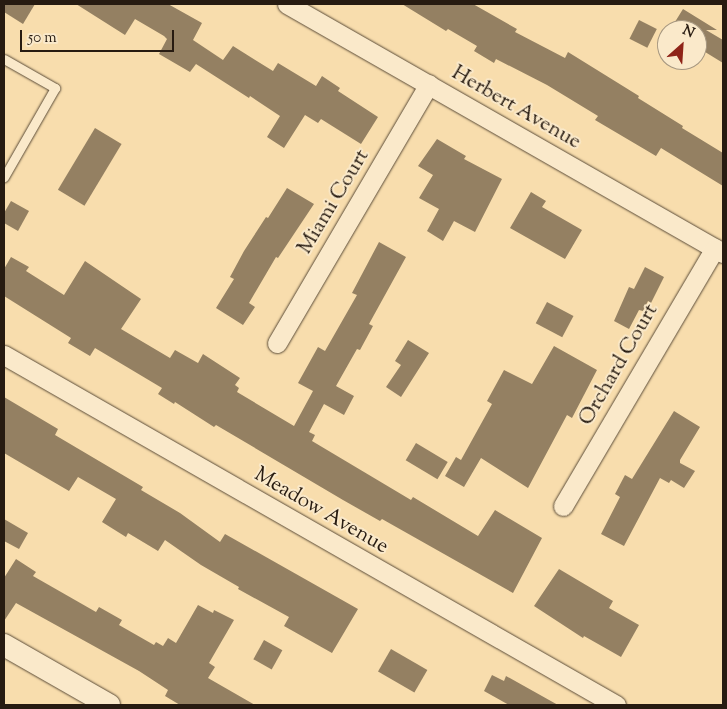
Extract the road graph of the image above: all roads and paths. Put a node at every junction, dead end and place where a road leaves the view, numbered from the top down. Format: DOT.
graph roads {
  1 [pos="287,4"];
  2 [pos="4,59"];
  3 [pos="429,84"];
  4 [pos="4,177"];
  5 [pos="719,251"];
  6 [pos="277,343"];
  7 [pos="4,355"];
  8 [pos="563,506"];
  9 [pos="4,645"];
  10 [pos="109,705"];
  11 [pos="616,705"];
  1 -- 3 [label="street, Herbert Avenue"];
  2 -- 4 [label="lane"];
  3 -- 5 [label="street, Herbert Avenue"];
  3 -- 6 [label="street, Miami Court"];
  5 -- 8 [label="street, Orchard Court"];
  7 -- 11 [label="street, Meadow Avenue"];
  9 -- 10 [label="street"];
}
